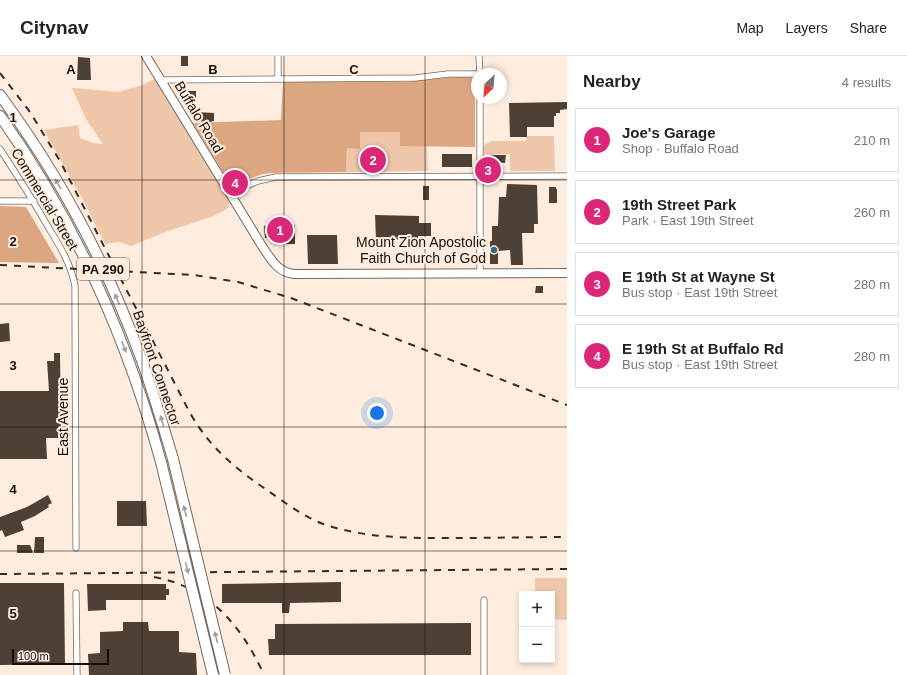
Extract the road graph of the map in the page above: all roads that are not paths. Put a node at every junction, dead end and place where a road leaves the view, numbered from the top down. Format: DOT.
graph roads {
  1 [pos="146,56"];
  2 [pos="278,56"];
  3 [pos="479,56"];
  4 [pos="478,68"];
  5 [pos="471,74"];
  6 [pos="278,79"];
  7 [pos="161,80"];
  8 [pos="0,95"];
  9 [pos="480,104"];
  10 [pos="0,116"];
  11 [pos="0,149"];
  12 [pos="479,176"];
  13 [pos="567,176"];
  14 [pos="230,193"];
  15 [pos="0,201"];
  16 [pos="34,201"];
  17 [pos="567,273"];
  18 [pos="480,274"];
  19 [pos="75,286"];
  20 [pos="76,548"];
  21 [pos="76,592"];
  22 [pos="484,600"];
  23 [pos="77,675"];
  24 [pos="213,675"];
  25 [pos="225,675"];
  26 [pos="484,675"];
  1 -- 7 [label="main road, Buffalo Road"];
  2 -- 6 [label="street"];
  3 -- 4 [label="street"];
  5 -- 6 [label="street"];
  6 -- 7 [label="street"];
  7 -- 14 [label="main road, Buffalo Road"];
  25 -- 8 [label="highway, Bayfront Connector / PA 290, one-way, bridge"];
  9 -- 12 [label="street"];
  10 -- 24 [label="highway, Bayfront Connector / PA 290, one-way, bridge"];
  11 -- 16 [label="street, Commercial Street"];
  12 -- 13 [label="street"];
  12 -- 14 [label="street"];
  12 -- 18 [label="street"];
  14 -- 18 [label="main road, Buffalo Road"];
  15 -- 16 [label="street"];
  16 -- 19 [label="street, Commercial Street"];
  17 -- 18 [label="main road"];
  19 -- 20 [label="street, East Avenue"];
  21 -- 23 [label="street"];
  22 -- 26 [label="street"];
}
